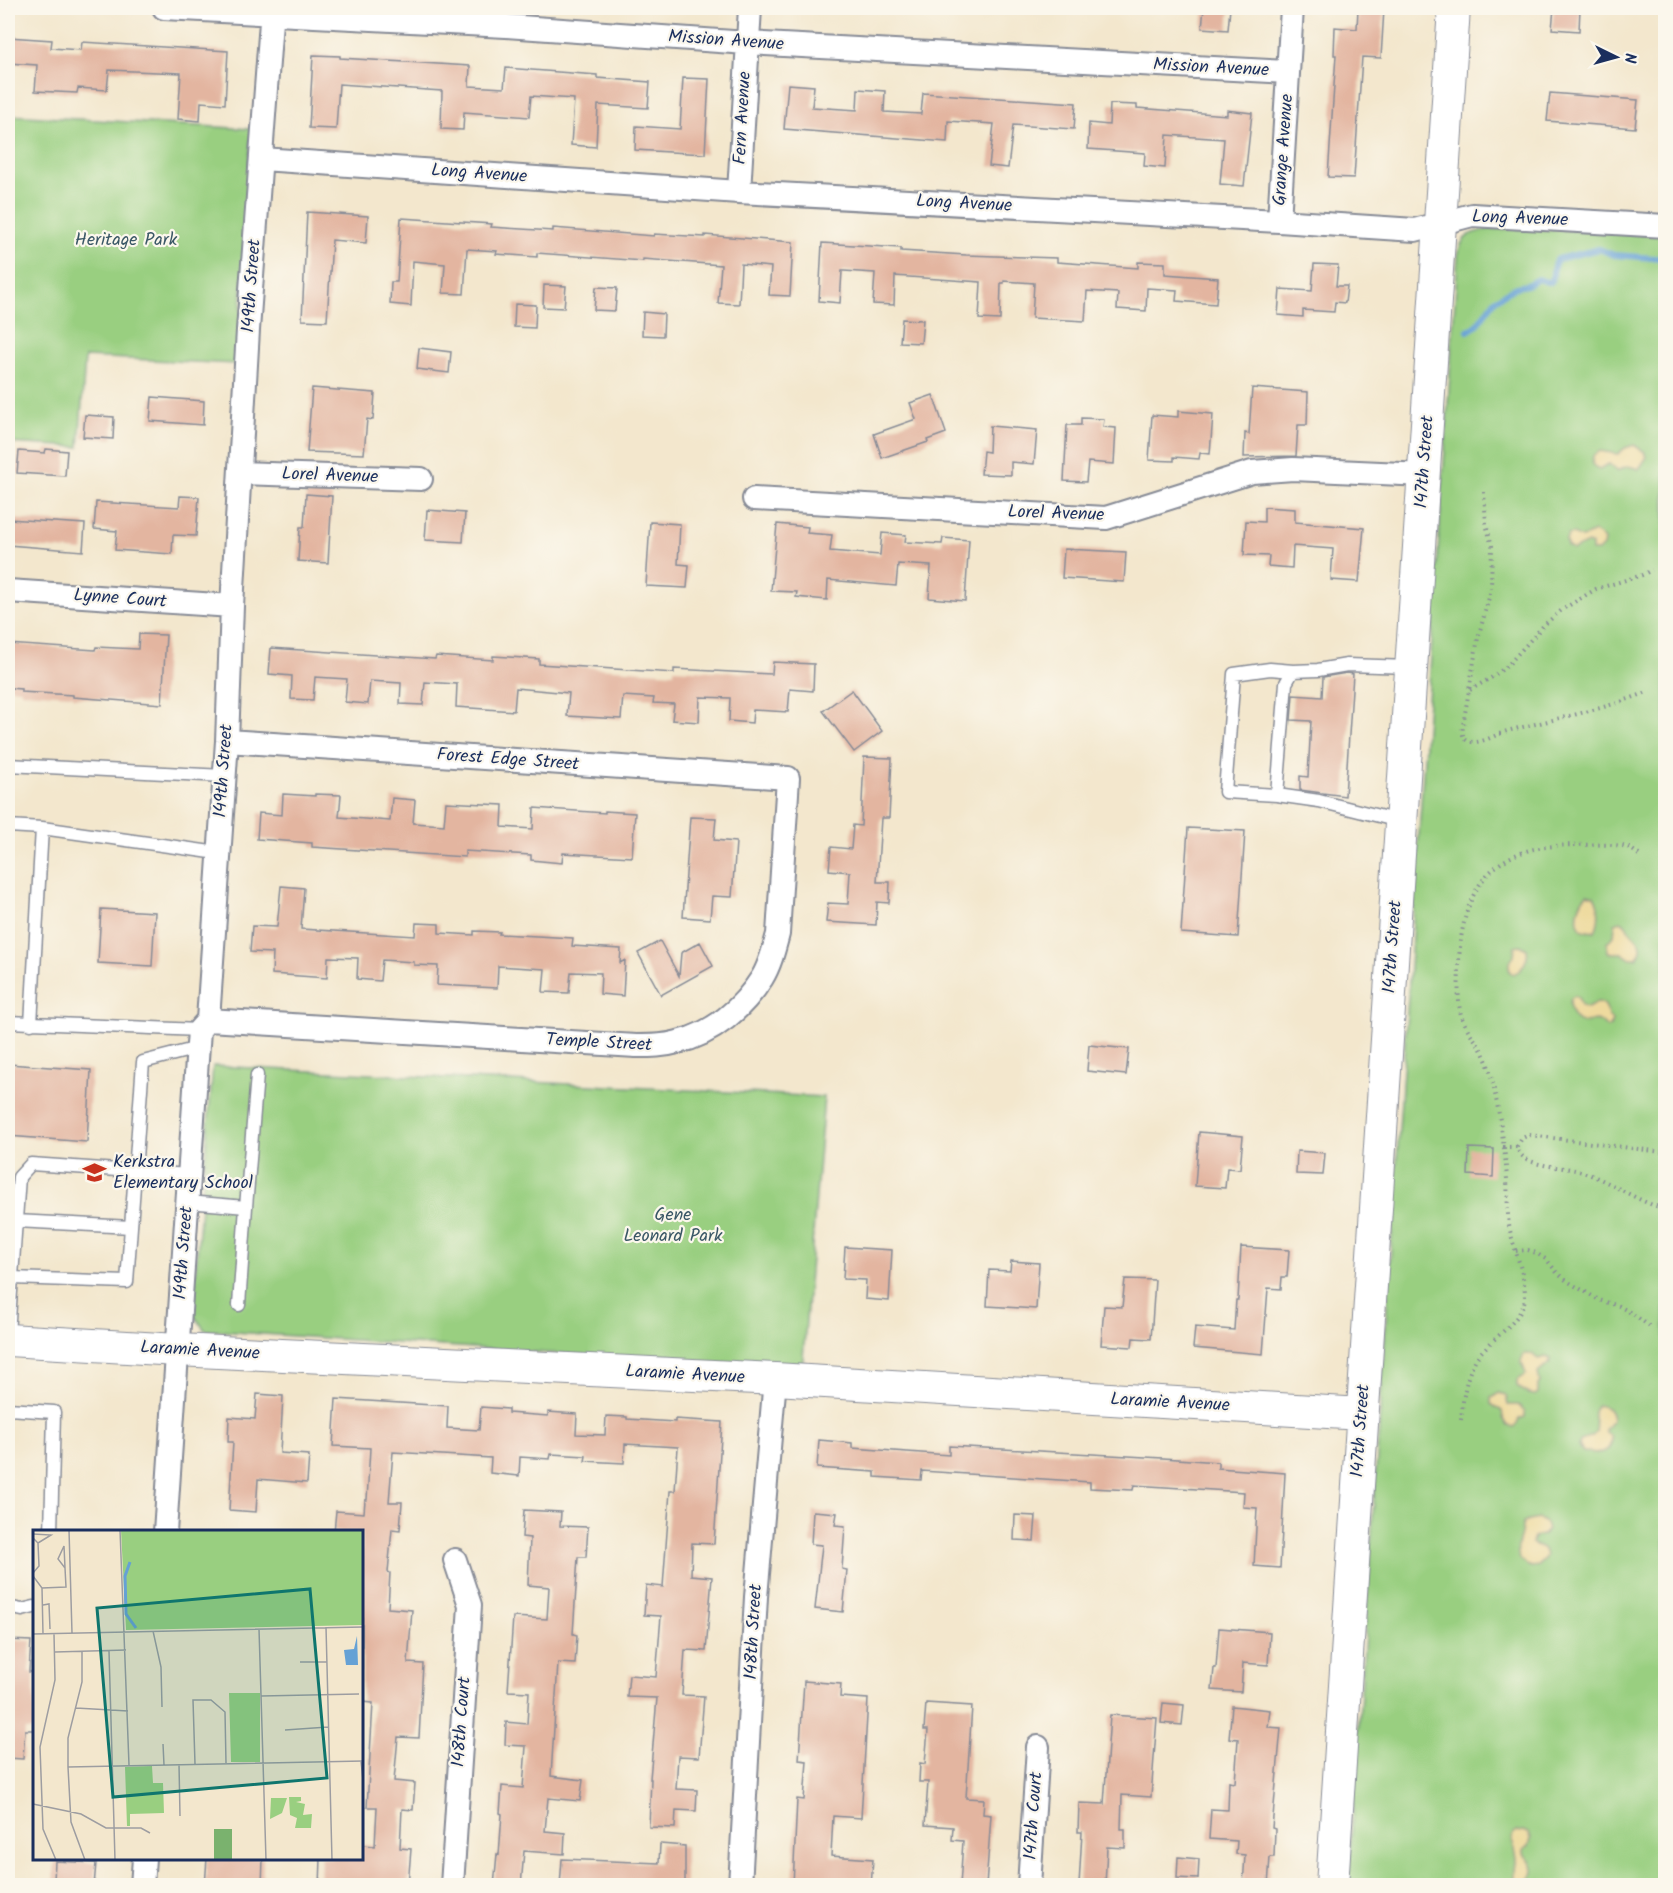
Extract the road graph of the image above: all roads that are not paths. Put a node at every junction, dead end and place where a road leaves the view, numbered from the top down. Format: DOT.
graph roads {
  1 [pos="164,8"];
  2 [pos="750,8"];
  3 [pos="1292,8"];
  4 [pos="1454,8"];
  5 [pos="272,11"];
  6 [pos="506,17"];
  7 [pos="747,43"];
  8 [pos="1288,72"];
  9 [pos="262,159"];
  10 [pos="739,192"];
  11 [pos="1279,220"];
  12 [pos="1440,223"];
  13 [pos="1665,226"];
  14 [pos="240,473"];
  15 [pos="1424,475"];
  16 [pos="421,479"];
  17 [pos="754,499"];
  18 [pos="8,591"];
  19 [pos="232,606"];
  20 [pos="1411,668"];
  21 [pos="1293,670"];
  22 [pos="227,741"];
  23 [pos="8,765"];
  24 [pos="224,776"];
  25 [pos="788,778"];
  26 [pos="1277,795"];
  27 [pos="1401,821"];
  28 [pos="8,826"];
  29 [pos="42,828"];
  30 [pos="218,853"];
  31 [pos="8,1022"];
  32 [pos="30,1024"];
  33 [pos="202,1033"];
  34 [pos="256,1075"];
  35 [pos="135,1170"];
  36 [pos="189,1176"];
  37 [pos="188,1202"];
  38 [pos="246,1207"];
  39 [pos="16,1221"];
  40 [pos="131,1227"];
  41 [pos="12,1278"];
  42 [pos="239,1305"];
  43 [pos="8,1334"];
  44 [pos="8,1340"];
  45 [pos="177,1350"];
  46 [pos="775,1379"];
  47 [pos="8,1409"];
  48 [pos="1362,1414"];
  49 [pos="51,1530"];
  50 [pos="165,1530"];
  51 [pos="455,1560"];
  52 [pos="8,1607"];
  53 [pos="33,1607"];
  54 [pos="1038,1747"];
  55 [pos="144,1860"];
  56 [pos="142,1886"];
  57 [pos="452,1886"];
  58 [pos="740,1886"];
  59 [pos="1029,1886"];
  60 [pos="1332,1886"];
  1 -- 5 [label="street, Mission Avenue"];
  2 -- 7 [label="street, Fern Avenue"];
  3 -- 8 [label="street, Grange Avenue"];
  4 -- 12 [label="main road, 147th Street"];
  5 -- 6 [label="street, Mission Avenue"];
  5 -- 9 [label="street, 149th Street"];
  6 -- 7 [label="street, Mission Avenue"];
  7 -- 8 [label="street, Mission Avenue"];
  7 -- 10 [label="street, Fern Avenue"];
  8 -- 11 [label="street, Grange Avenue"];
  9 -- 10 [label="street, Long Avenue"];
  9 -- 14 [label="street, 149th Street"];
  10 -- 11 [label="street, Long Avenue"];
  11 -- 12 [label="street, Long Avenue"];
  12 -- 13 [label="street, Long Avenue"];
  12 -- 15 [label="main road, 147th Street"];
  14 -- 16 [label="street, Lorel Avenue"];
  14 -- 19 [label="street, 149th Street"];
  15 -- 17 [label="street, Lorel Avenue"];
  15 -- 20 [label="main road, 147th Street"];
  18 -- 19 [label="street, Lynne Court"];
  19 -- 22 [label="street, 149th Street"];
  20 -- 21 [label="lane"];
  20 -- 27 [label="main road, 147th Street"];
  21 -- 26 [label="lane"];
  21 -- 26 [label="lane"];
  22 -- 24 [label="street, 149th Street"];
  22 -- 25 [label="street, Forest Edge Street"];
  23 -- 24 [label="lane"];
  24 -- 30 [label="street, 149th Street"];
  25 -- 33 [label="street, Temple Street"];
  26 -- 27 [label="lane"];
  27 -- 48 [label="main road, 147th Street"];
  28 -- 29 [label="lane"];
  29 -- 30 [label="lane"];
  29 -- 32 [label="lane"];
  30 -- 33 [label="street, 149th Street"];
  31 -- 32 [label="lane"];
  32 -- 33 [label="lane"];
  33 -- 35 [label="lane"];
  33 -- 36 [label="street, 149th Street"];
  34 -- 38 [label="lane"];
  35 -- 36 [label="lane"];
  35 -- 39 [label="lane"];
  35 -- 40 [label="lane"];
  36 -- 37 [label="street, 149th Street"];
  37 -- 38 [label="lane"];
  37 -- 45 [label="street, 149th Street"];
  38 -- 42 [label="lane"];
  39 -- 40 [label="lane"];
  39 -- 41 [label="lane"];
  40 -- 41 [label="lane"];
  41 -- 43 [label="lane"];
  44 -- 45 [label="main road, Laramie Avenue"];
  45 -- 46 [label="main road, Laramie Avenue"];
  45 -- 50 [label="street, 149th Street"];
  46 -- 48 [label="main road, Laramie Avenue"];
  46 -- 58 [label="street, 148th Street"];
  47 -- 49 [label="lane"];
  48 -- 60 [label="main road, 147th Street"];
  51 -- 57 [label="street, 148th Court"];
  52 -- 53 [label="lane"];
  54 -- 59 [label="street, 147th Court"];
  55 -- 56 [label="street"];
}
